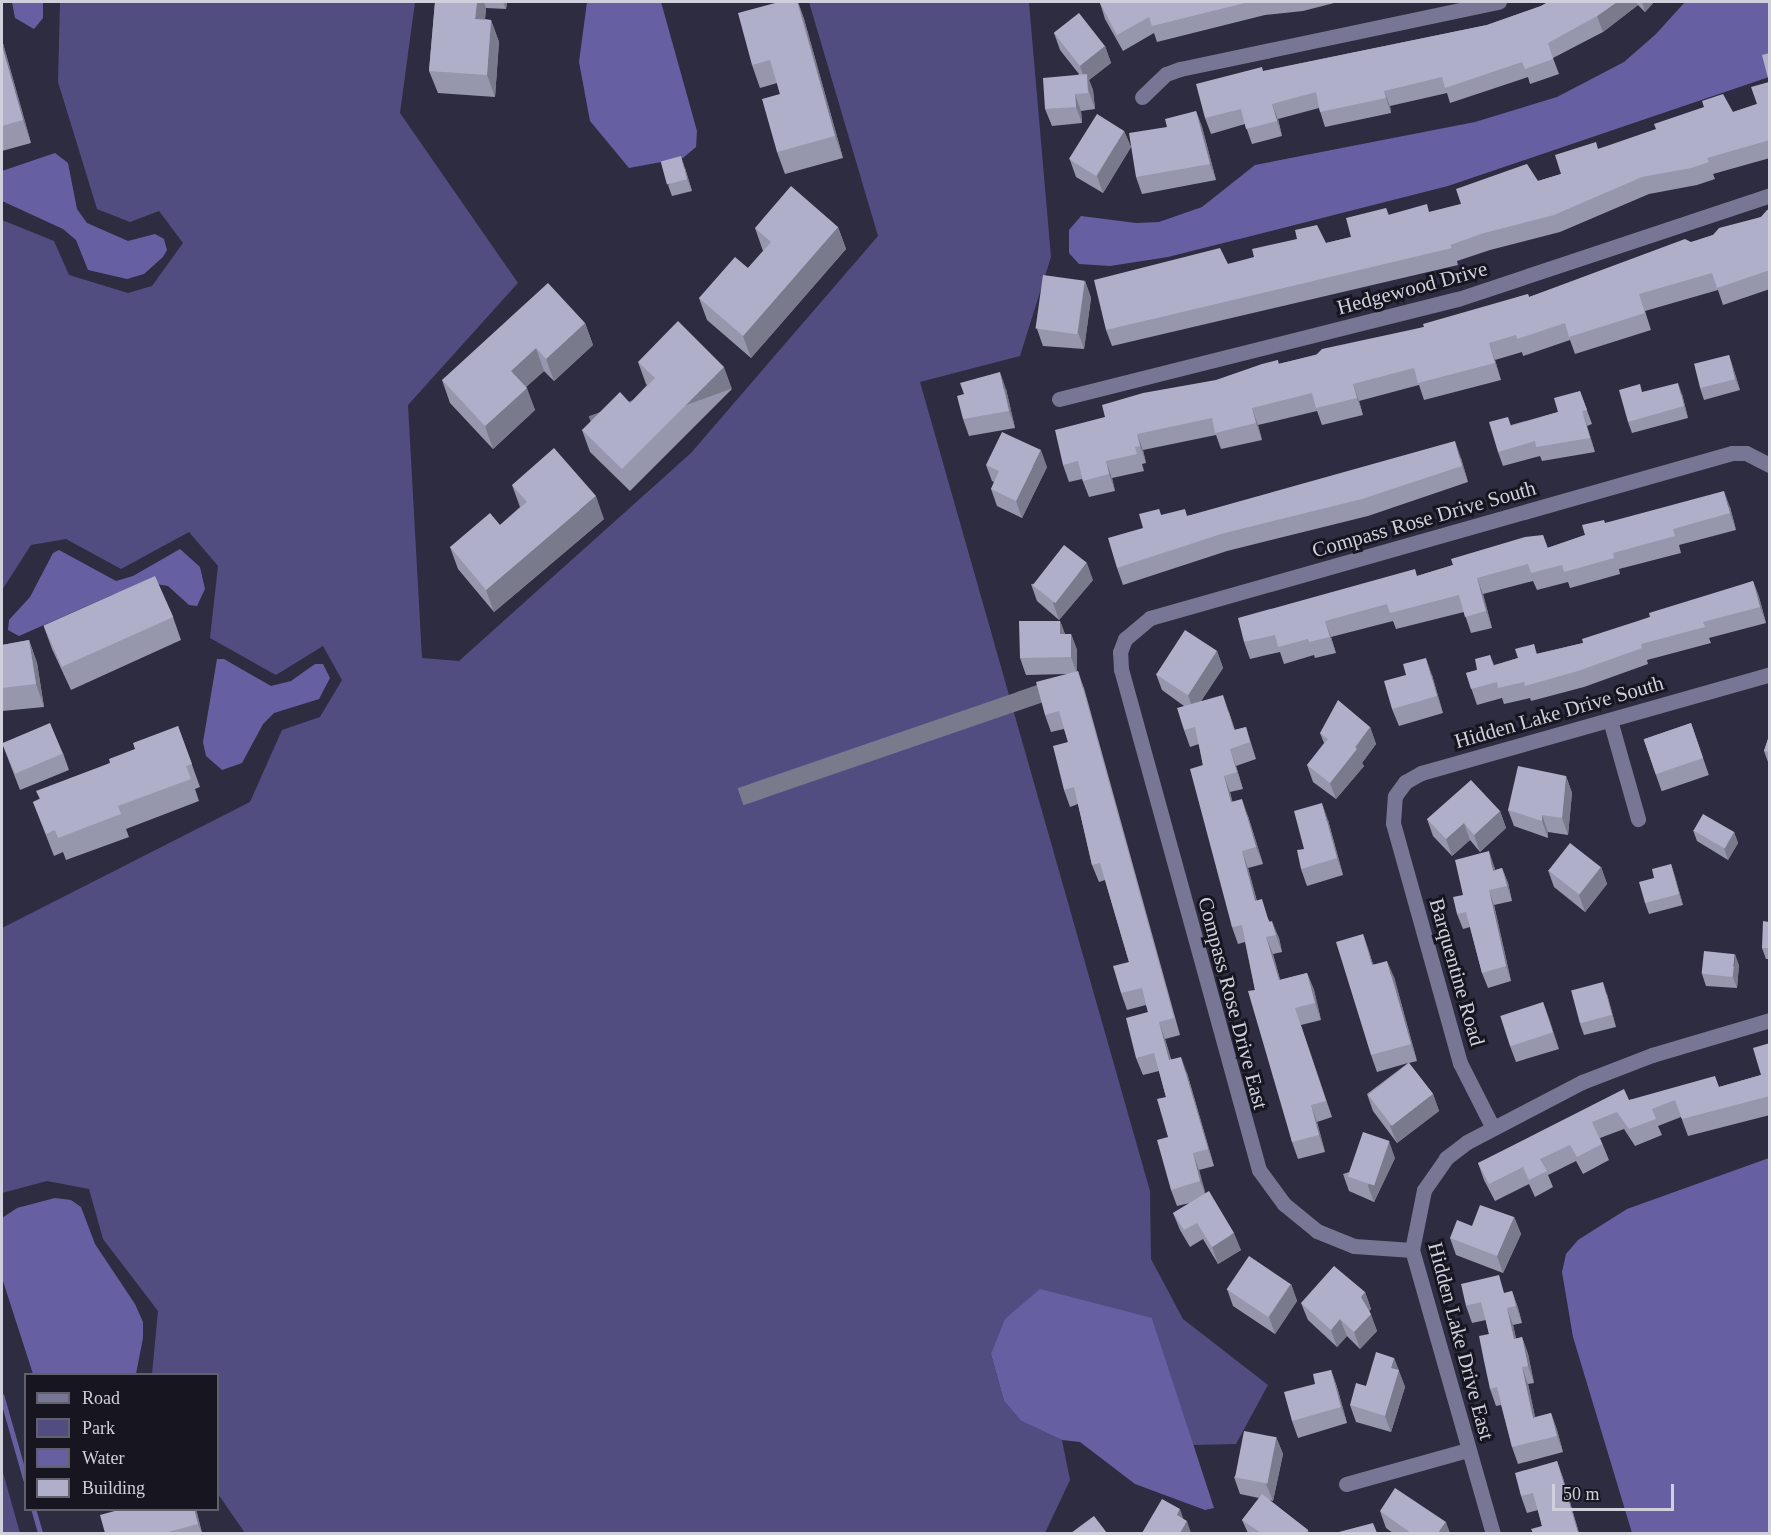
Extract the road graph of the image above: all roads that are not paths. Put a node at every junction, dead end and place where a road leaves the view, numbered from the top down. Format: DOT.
graph roads {
  1 [pos="1499,2"];
  2 [pos="1142,98"];
  3 [pos="1770,195"];
  4 [pos="1059,399"];
  5 [pos="1770,465"];
  6 [pos="1121,669"];
  7 [pos="1770,674"];
  8 [pos="1610,720"];
  9 [pos="1638,819"];
  10 [pos="1393,823"];
  11 [pos="1770,1020"];
  12 [pos="1493,1128"];
  13 [pos="1412,1250"];
  14 [pos="1468,1450"];
  15 [pos="1347,1484"];
  16 [pos="1493,1533"];
  1 -- 2 [label="street"];
  3 -- 4 [label="street, Hedgewood Drive"];
  5 -- 6 [label="street, Compass Rose Drive South"];
  6 -- 13 [label="street, Compass Rose Drive East"];
  7 -- 8 [label="street, Hidden Lake Drive South"];
  8 -- 9 [label="street"];
  8 -- 10 [label="street, Hidden Lake Drive South"];
  10 -- 12 [label="street, Barquentine Road"];
  11 -- 12 [label="street, Hidden Lake Drive East"];
  12 -- 13 [label="street, Hidden Lake Drive East"];
  13 -- 14 [label="street, Hidden Lake Drive East"];
  14 -- 15 [label="street"];
  14 -- 16 [label="street, Hidden Lake Drive East"];
}
